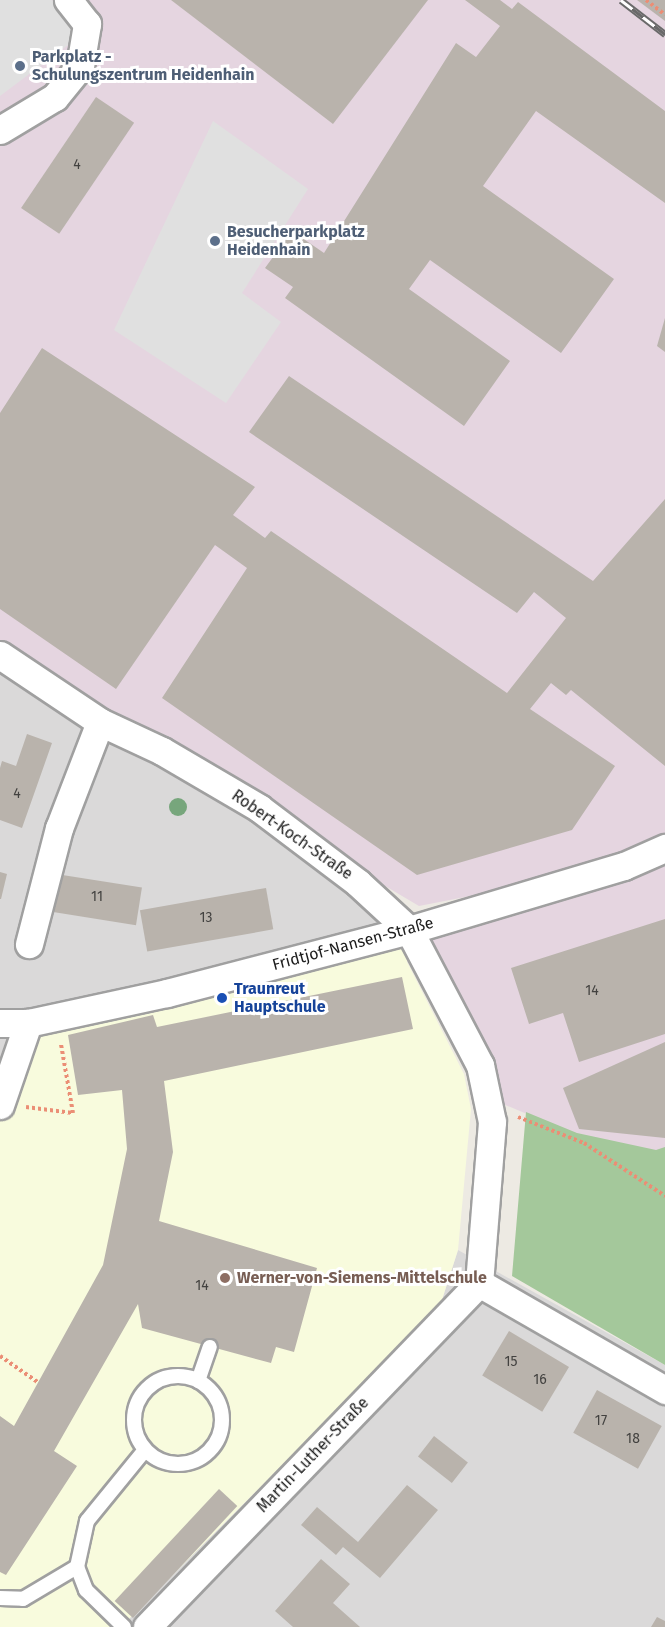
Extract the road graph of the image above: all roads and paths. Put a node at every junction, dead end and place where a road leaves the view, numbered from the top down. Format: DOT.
graph roads {
  1 [pos="68,0"];
  2 [pos="646,0"];
  3 [pos="665,15"];
  4 [pos="0,130"];
  5 [pos="0,655"];
  6 [pos="100,722"];
  7 [pos="665,848"];
  8 [pos="408,930"];
  9 [pos="29,944"];
  10 [pos="0,1023"];
  11 [pos="28,1023"];
  12 [pos="60,1040"];
  13 [pos="0,1104"];
  14 [pos="491,1111"];
  15 [pos="665,1196"];
  16 [pos="479,1283"];
  17 [pos="210,1347"];
  18 [pos="0,1356"];
  19 [pos="198,1381"];
  20 [pos="39,1383"];
  21 [pos="665,1390"];
  22 [pos="145,1450"];
  23 [pos="77,1567"];
  24 [pos="0,1598"];
  25 [pos="124,1627"];
  26 [pos="147,1627"];
  1 -- 4 [label="street"];
  2 -- 3 [label="path"];
  5 -- 6 [label="street, Robert-Koch-Straße"];
  6 -- 8 [label="street, Robert-Koch-Straße"];
  6 -- 9 [label="street"];
  7 -- 8 [label="street, Fridtjof-Nansen-Straße"];
  8 -- 11 [label="street, Fridtjof-Nansen-Straße"];
  8 -- 14 [label="street"];
  10 -- 11 [label="street, Fridtjof-Nansen-Straße"];
  11 -- 13 [label="street"];
  12 -- 13 [label="path"];
  14 -- 15 [label="path"];
  14 -- 16 [label="street"];
  16 -- 21 [label="street"];
  16 -- 26 [label="street, Martin-Luther-Straße"];
  17 -- 19 [label="lane"];
  18 -- 20 [label="path"];
  19 -- 22 [label="lane"];
  19 -- 22 [label="lane"];
  22 -- 23 [label="lane"];
  23 -- 24 [label="lane"];
  23 -- 25 [label="lane"];
}
